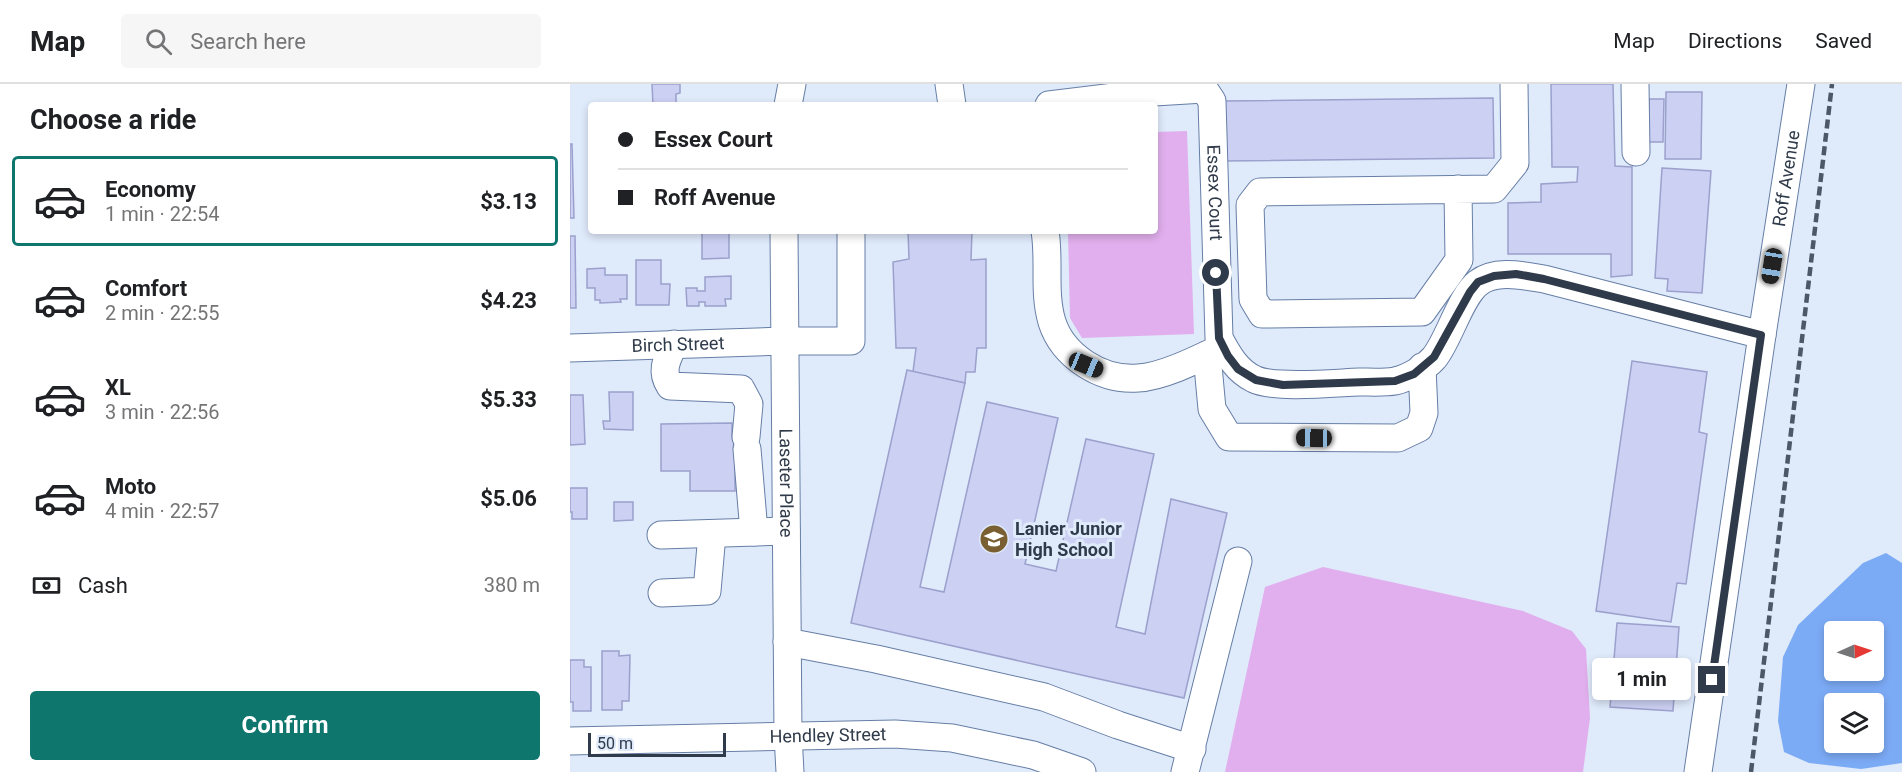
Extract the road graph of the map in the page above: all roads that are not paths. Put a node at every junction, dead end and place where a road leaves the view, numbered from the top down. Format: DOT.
graph roads {
  1 [pos="792,84"];
  2 [pos="949,84"];
  3 [pos="1514,84"];
  4 [pos="1635,84"];
  5 [pos="1801,84"];
  6 [pos="1163,88"];
  7 [pos="789,102"];
  8 [pos="952,102"];
  9 [pos="1069,102"];
  10 [pos="1636,152"];
  11 [pos="1458,189"];
  12 [pos="784,234"];
  13 [pos="851,234"];
  14 [pos="1046,234"];
  15 [pos="1252,250"];
  16 [pos="1216,251"];
  17 [pos="1761,335"];
  18 [pos="784,341"];
  19 [pos="674,345"];
  20 [pos="570,348"];
  21 [pos="1216,351"];
  22 [pos="1422,367"];
  23 [pos="749,404"];
  24 [pos="785,405"];
  25 [pos="786,531"];
  26 [pos="754,532"];
  27 [pos="712,534"];
  28 [pos="661,535"];
  29 [pos="1238,561"];
  30 [pos="662,593"];
  31 [pos="787,642"];
  32 [pos="788,735"];
  33 [pos="570,741"];
  34 [pos="1189,761"];
  35 [pos="790,772"];
  36 [pos="1082,772"];
  37 [pos="1698,772"];
  1 -- 7 [label="street"];
  2 -- 8 [label="street"];
  3 -- 11 [label="street"];
  4 -- 10 [label="street"];
  5 -- 17 [label="street, Roff Avenue"];
  6 -- 9 [label="street, Essex Court"];
  6 -- 16 [label="street, Essex Court"];
  11 -- 15 [label="street"];
  11 -- 15 [label="street"];
  12 -- 18 [label="street, Laseter Place"];
  13 -- 18 [label="street, Birch Street"];
  14 -- 21 [label="street"];
  15 -- 16 [label="street"];
  16 -- 21 [label="street, Essex Court"];
  17 -- 22 [label="street, Essex Court"];
  17 -- 37 [label="street, Roff Avenue"];
  18 -- 19 [label="street, Birch Street"];
  18 -- 24 [label="street, Laseter Place"];
  19 -- 20 [label="street, Birch Street"];
  19 -- 23 [label="street"];
  21 -- 22 [label="street, Essex Court"];
  21 -- 22 [label="street"];
  23 -- 24 [label="street"];
  23 -- 26 [label="street"];
  24 -- 25 [label="street, Laseter Place"];
  25 -- 26 [label="street"];
  25 -- 31 [label="street, Laseter Place"];
  26 -- 27 [label="street"];
  27 -- 28 [label="street"];
  27 -- 30 [label="street"];
  29 -- 34 [label="street"];
  31 -- 32 [label="street, Laseter Place"];
  31 -- 34 [label="street"];
  32 -- 33 [label="street, Hendley Street"];
  32 -- 35 [label="street, Laseter Place"];
  32 -- 36 [label="street, Hendley Street"];
}
